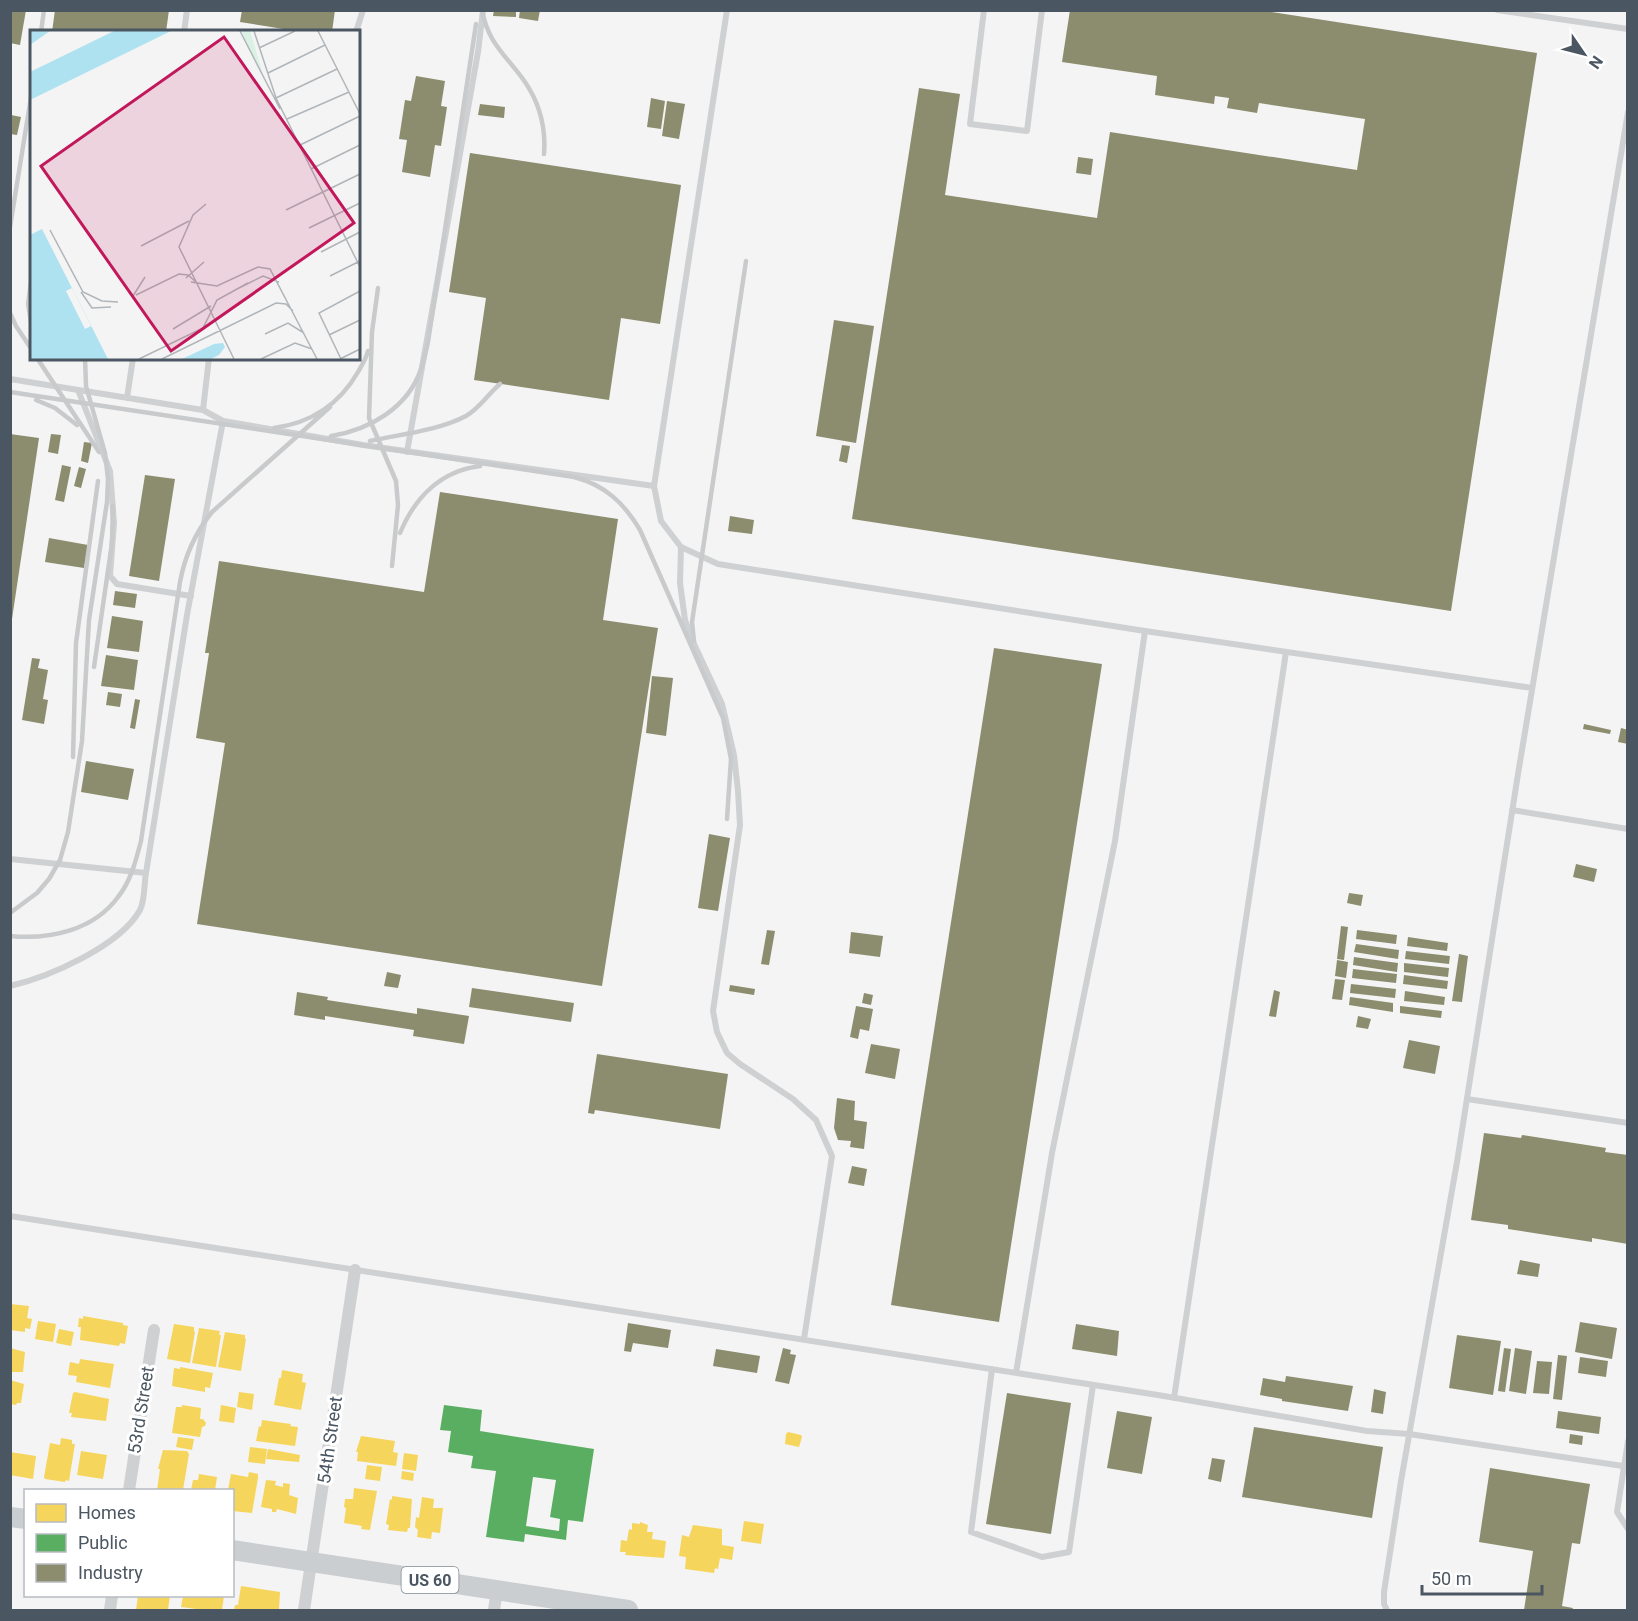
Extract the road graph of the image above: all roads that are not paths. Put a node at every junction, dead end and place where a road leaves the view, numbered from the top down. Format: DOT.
graph roads {
  1 [pos="187,10"];
  2 [pos="363,10"];
  3 [pos="483,10"];
  4 [pos="727,10"];
  5 [pos="984,10"];
  6 [pos="1042,10"];
  7 [pos="1497,10"];
  8 [pos="1628,29"];
  9 [pos="184,30"];
  10 [pos="357,30"];
  11 [pos="1628,112"];
  12 [pos="133,360"];
  13 [pos="209,360"];
  14 [pos="10,379"];
  15 [pos="78,390"];
  16 [pos="127,398"];
  17 [pos="203,410"];
  18 [pos="223,421"];
  19 [pos="406,452"];
  20 [pos="654,486"];
  21 [pos="681,547"];
  22 [pos="190,596"];
  23 [pos="1145,631"];
  24 [pos="1286,652"];
  25 [pos="1532,688"];
  26 [pos="1512,810"];
  27 [pos="1628,829"];
  28 [pos="10,859"];
  29 [pos="146,873"];
  30 [pos="10,986"];
  31 [pos="1467,1099"];
  32 [pos="1628,1123"];
  33 [pos="10,1216"];
  34 [pos="355,1270"];
  35 [pos="154,1330"];
  36 [pos="804,1339"];
  37 [pos="992,1369"];
  38 [pos="1016,1373"];
  39 [pos="1094,1385"];
  40 [pos="1174,1398"];
  41 [pos="1409,1434"];
  42 [pos="1628,1441"];
  43 [pos="1623,1466"];
  44 [pos="129,1489"];
  45 [pos="1628,1529"];
  46 [pos="234,1550"];
  47 [pos="311,1562"];
  48 [pos="497,1590"];
  49 [pos="304,1611"];
  50 [pos="494,1611"];
  51 [pos="628,1611"];
  52 [pos="1387,1611"];
  1 -- 9 [label="lane"];
  2 -- 10 [label="lane"];
  3 -- 19 [label="lane"];
  4 -- 20 [label="lane"];
  5 -- 6 [label="lane"];
  7 -- 8 [label="lane"];
  11 -- 25 [label="lane"];
  12 -- 16 [label="lane"];
  13 -- 17 [label="lane"];
  14 -- 15 [label="lane"];
  15 -- 16 [label="lane"];
  15 -- 22 [label="lane"];
  16 -- 17 [label="lane"];
  17 -- 18 [label="lane"];
  18 -- 19 [label="lane"];
  18 -- 22 [label="lane"];
  19 -- 20 [label="lane"];
  20 -- 21 [label="lane"];
  21 -- 23 [label="lane"];
  21 -- 36 [label="lane"];
  22 -- 29 [label="lane"];
  23 -- 24 [label="lane"];
  23 -- 38 [label="lane"];
  24 -- 25 [label="lane"];
  24 -- 40 [label="lane"];
  25 -- 26 [label="lane"];
  26 -- 27 [label="lane"];
  26 -- 31 [label="lane"];
  28 -- 29 [label="lane"];
  29 -- 30 [label="lane"];
  31 -- 32 [label="lane"];
  31 -- 41 [label="lane"];
  33 -- 34 [label="lane"];
  34 -- 36 [label="lane"];
  34 -- 47 [label="street, 54th Street"];
  35 -- 44 [label="street, 53rd Street"];
  36 -- 37 [label="lane"];
  37 -- 38 [label="lane"];
  37 -- 39 [label="lane"];
  38 -- 39 [label="lane"];
  39 -- 40 [label="lane"];
  40 -- 41 [label="lane"];
  41 -- 43 [label="lane"];
  41 -- 52 [label="lane"];
  42 -- 43 [label="lane"];
  43 -- 45 [label="lane"];
  46 -- 47 [label="main road, US 60"];
  47 -- 48 [label="main road, US 60"];
  47 -- 49 [label="street, 54th Street"];
  48 -- 50 [label="street"];
  48 -- 51 [label="main road, US 60"];
}
